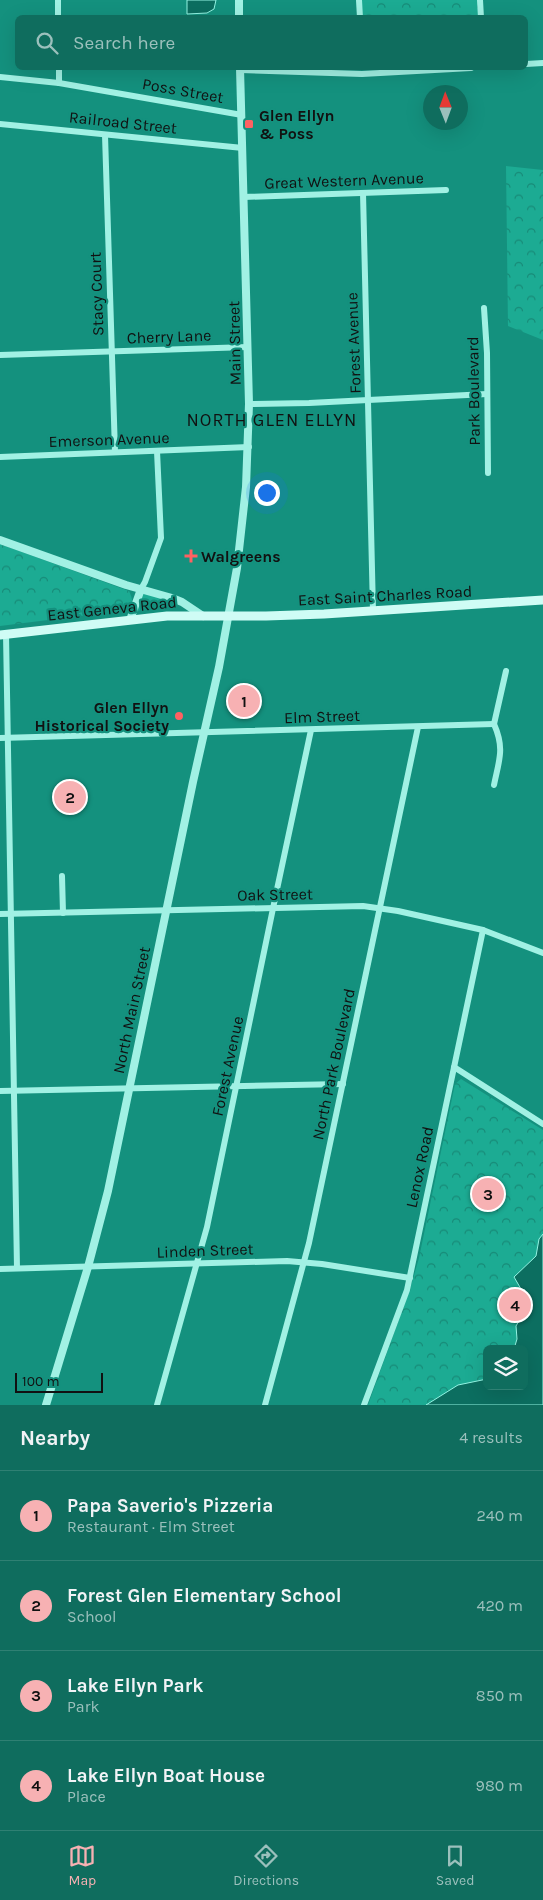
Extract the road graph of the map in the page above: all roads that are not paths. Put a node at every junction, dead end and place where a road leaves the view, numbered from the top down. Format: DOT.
graph roads {
  1 [pos="58,0"];
  2 [pos="238,0"];
  3 [pos="359,0"];
  4 [pos="480,0"];
  5 [pos="58,15"];
  6 [pos="239,15"];
  7 [pos="360,15"];
  8 [pos="481,15"];
  9 [pos="528,64"];
  10 [pos="543,64"];
  11 [pos="58,70"];
  12 [pos="240,70"];
  13 [pos="301,70"];
  14 [pos="398,70"];
  15 [pos="362,71"];
  16 [pos="0,76"];
  17 [pos="59,83"];
  18 [pos="242,115"];
  19 [pos="0,124"];
  20 [pos="105,135"];
  21 [pos="243,148"];
  22 [pos="446,190"];
  23 [pos="363,193"];
  24 [pos="244,196"];
  25 [pos="484,308"];
  26 [pos="248,347"];
  27 [pos="111,351"];
  28 [pos="0,355"];
  29 [pos="487,394"];
  30 [pos="369,401"];
  31 [pos="250,404"];
  32 [pos="249,447"];
  33 [pos="157,451"];
  34 [pos="115,452"];
  35 [pos="0,456"];
  36 [pos="488,473"];
  37 [pos="0,540"];
  38 [pos="141,588"];
  39 [pos="543,600"];
  40 [pos="373,611"];
  41 [pos="203,616"];
  42 [pos="228,616"];
  43 [pos="130,620"];
  44 [pos="3,635"];
  45 [pos="506,671"];
  46 [pos="494,724"];
  47 [pos="418,727"];
  48 [pos="311,730"];
  49 [pos="204,733"];
  50 [pos="4,738"];
  51 [pos="494,785"];
  52 [pos="62,876"];
  53 [pos="273,908"];
  54 [pos="380,908"];
  55 [pos="166,909"];
  56 [pos="63,913"];
  57 [pos="0,914"];
  58 [pos="11,914"];
  59 [pos="483,930"];
  60 [pos="543,953"];
  61 [pos="454,1067"];
  62 [pos="343,1084"];
  63 [pos="236,1086"];
  64 [pos="129,1088"];
  65 [pos="0,1091"];
  66 [pos="14,1091"];
  67 [pos="543,1124"];
  68 [pos="305,1263"];
  69 [pos="197,1264"];
  70 [pos="88,1266"];
  71 [pos="17,1268"];
  72 [pos="0,1269"];
  73 [pos="410,1278"];
  74 [pos="46,1405"];
  75 [pos="157,1405"];
  76 [pos="265,1405"];
  77 [pos="364,1405"];
  1 -- 5 [label="street"];
  2 -- 6 [label="street"];
  3 -- 7 [label="street"];
  4 -- 8 [label="street"];
  9 -- 10 [label="street"];
  11 -- 17 [label="street"];
  12 -- 18 [label="street, Main Street"];
  13 -- 15 [label="street"];
  14 -- 15 [label="street"];
  16 -- 17 [label="street, Poss Street"];
  17 -- 18 [label="street, Poss Street"];
  18 -- 21 [label="street, Main Street"];
  19 -- 20 [label="street, Railroad Street"];
  20 -- 21 [label="street, Railroad Street"];
  20 -- 27 [label="street, Stacy Court"];
  21 -- 24 [label="street, Main Street"];
  22 -- 23 [label="street, Great Western Avenue"];
  23 -- 24 [label="street, Great Western Avenue"];
  23 -- 30 [label="street, Forest Avenue"];
  24 -- 26 [label="street, Main Street"];
  25 -- 29 [label="street, Park Boulevard"];
  26 -- 27 [label="street, Cherry Lane"];
  26 -- 31 [label="street, Main Street"];
  27 -- 28 [label="street, Cherry Lane"];
  27 -- 34 [label="street, Stacy Court"];
  29 -- 30 [label="street"];
  29 -- 36 [label="street, Park Boulevard"];
  30 -- 31 [label="street"];
  30 -- 40 [label="street, Forest Avenue"];
  31 -- 32 [label="street, Main Street"];
  32 -- 33 [label="street, Emerson Avenue"];
  32 -- 42 [label="street, Main Street"];
  33 -- 34 [label="street, Emerson Avenue"];
  33 -- 38 [label="street"];
  34 -- 35 [label="street, Emerson Avenue"];
  37 -- 38 [label="street"];
  38 -- 41 [label="street"];
  38 -- 43 [label="street"];
  39 -- 40 [label="main road, East Saint Charles Road"];
  40 -- 42 [label="main road, East Saint Charles Road"];
  41 -- 42 [label="main road, East Geneva Road"];
  41 -- 43 [label="main road, East Geneva Road"];
  42 -- 49 [label="street, North Main Street"];
  43 -- 44 [label="main road, East Geneva Road"];
  44 -- 50 [label="street"];
  45 -- 46 [label="street"];
  46 -- 47 [label="street, Elm Street"];
  46 -- 51 [label="street"];
  47 -- 48 [label="street, Elm Street"];
  47 -- 54 [label="street, North Park Boulevard"];
  48 -- 49 [label="street, Elm Street"];
  48 -- 53 [label="street, Forest Avenue"];
  49 -- 50 [label="street, Elm Street"];
  49 -- 55 [label="street, North Main Street"];
  50 -- 58 [label="street"];
  52 -- 56 [label="street"];
  53 -- 54 [label="street, Oak Street"];
  53 -- 55 [label="street, Oak Street"];
  53 -- 63 [label="street, Forest Avenue"];
  54 -- 59 [label="street, Oak Street"];
  54 -- 62 [label="street, North Park Boulevard"];
  55 -- 56 [label="street, Oak Street"];
  55 -- 64 [label="street, North Main Street"];
  56 -- 58 [label="street, Oak Street"];
  57 -- 58 [label="street, Oak Street"];
  58 -- 66 [label="street"];
  59 -- 60 [label="street, Oak Street"];
  59 -- 61 [label="street, Lenox Road"];
  61 -- 67 [label="street"];
  61 -- 73 [label="street, Lenox Road"];
  62 -- 63 [label="street"];
  62 -- 68 [label="street, North Park Boulevard"];
  63 -- 64 [label="street"];
  63 -- 69 [label="street, Forest Avenue"];
  64 -- 66 [label="street"];
  64 -- 70 [label="street, North Main Street"];
  65 -- 66 [label="street"];
  66 -- 71 [label="street"];
  68 -- 69 [label="street, Linden Street"];
  68 -- 73 [label="street, Linden Street"];
  68 -- 76 [label="street, North Park Boulevard"];
  69 -- 70 [label="street, Linden Street"];
  69 -- 75 [label="street, Forest Avenue"];
  70 -- 71 [label="street, Linden Street"];
  70 -- 74 [label="street, North Main Street"];
  71 -- 72 [label="street, Linden Street"];
  73 -- 77 [label="street, Lenox Road"];
}
